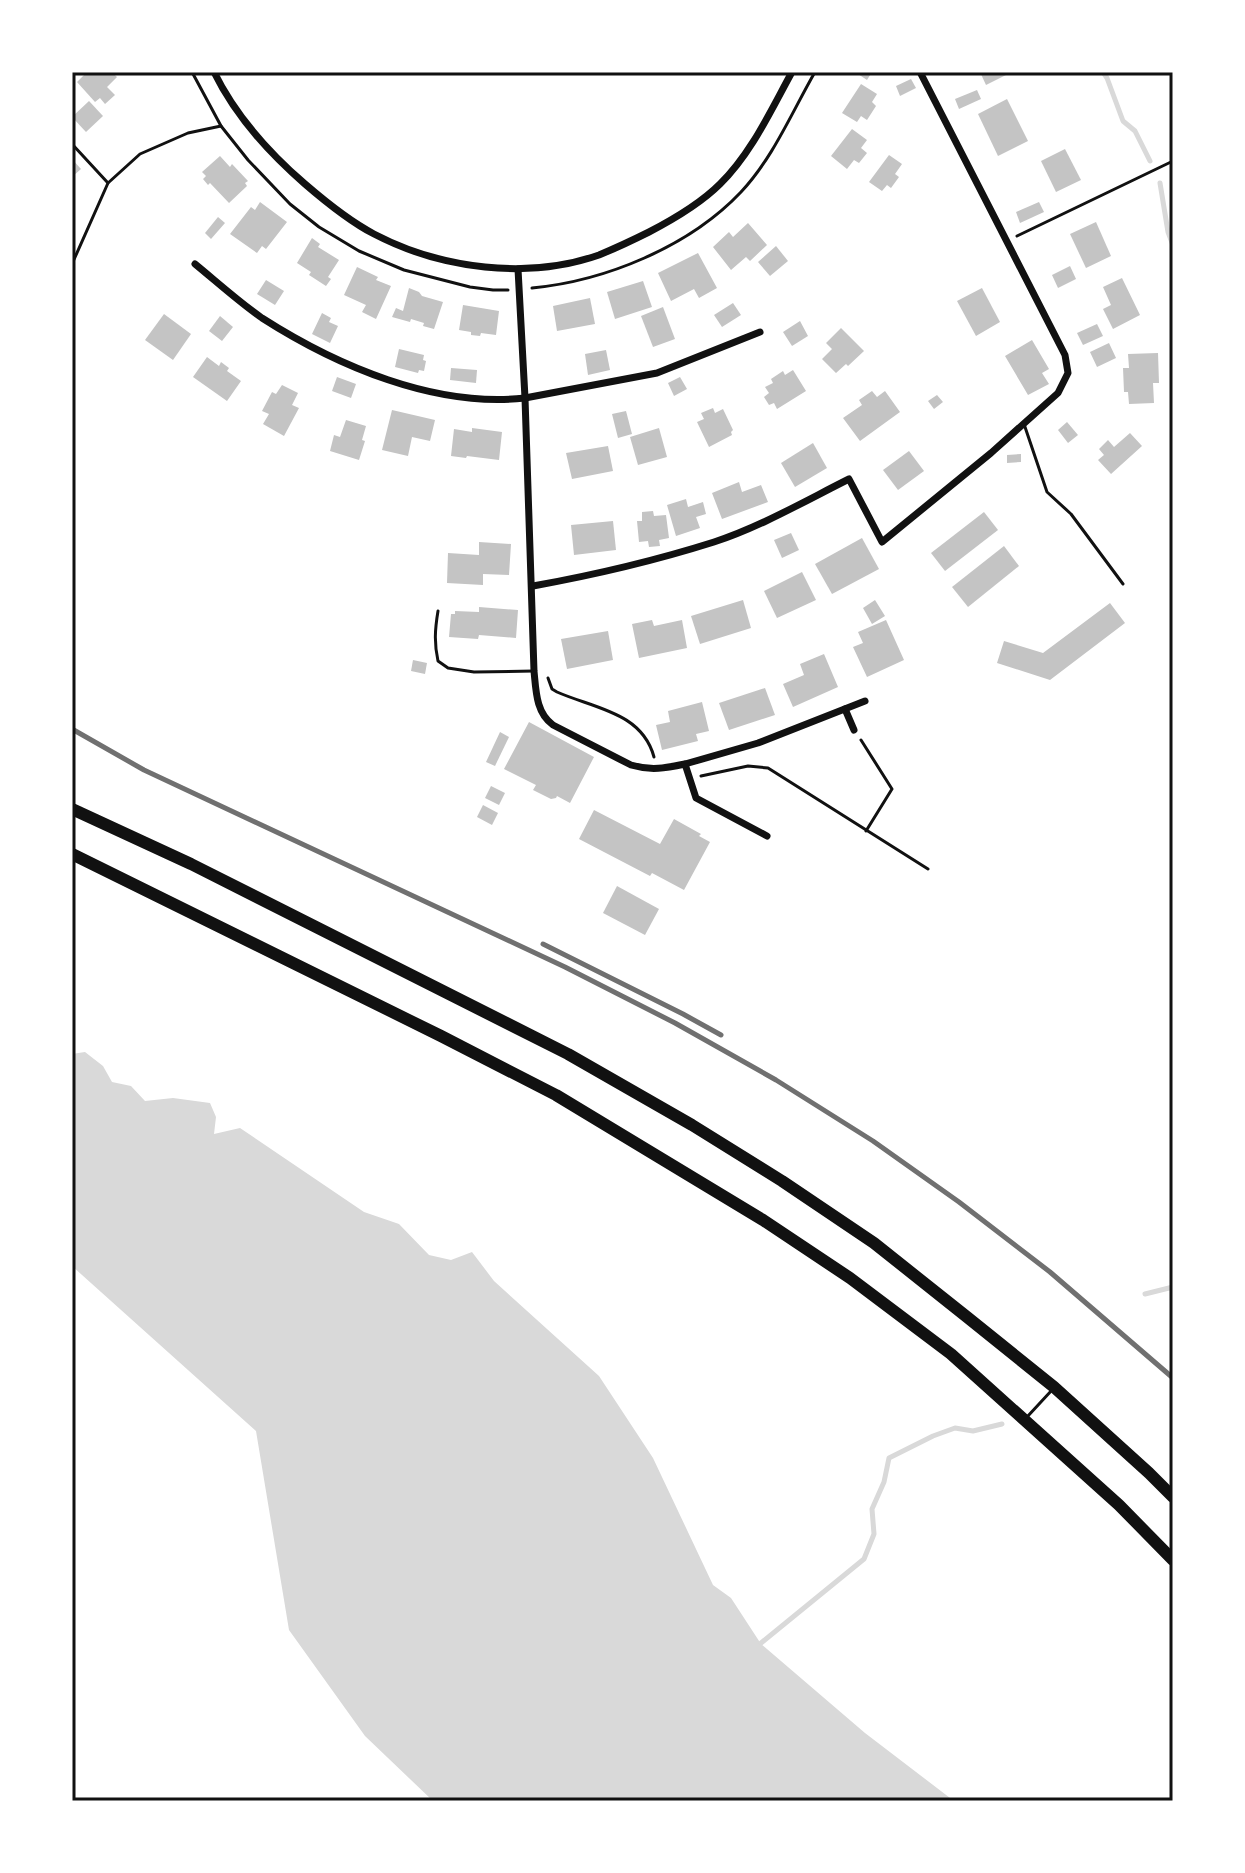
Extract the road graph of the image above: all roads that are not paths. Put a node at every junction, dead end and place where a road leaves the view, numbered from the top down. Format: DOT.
graph roads {
  1 [pos="214,72"];
  2 [pos="792,72"];
  3 [pos="920,72"];
  4 [pos="195,264"];
  5 [pos="518,269"];
  6 [pos="760,332"];
  7 [pos="525,398"];
  8 [pos="1024,424"];
  9 [pos="1123,584"];
  10 [pos="533,586"];
  11 [pos="438,611"];
  12 [pos="534,671"];
  13 [pos="865,701"];
  14 [pos="845,709"];
  15 [pos="854,730"];
  16 [pos="685,764"];
  17 [pos="72,809"];
  18 [pos="767,836"];
  19 [pos="72,854"];
  20 [pos="1054,1387"];
  21 [pos="1024,1420"];
  22 [pos="1173,1497"];
  23 [pos="1173,1560"];
  1 -- 5 [label="street"];
  2 -- 5 [label="street"];
  3 -- 8 [label="street"];
  4 -- 7 [label="street"];
  5 -- 7 [label="street"];
  6 -- 7 [label="street"];
  7 -- 10 [label="street"];
  8 -- 9 [label="lane"];
  8 -- 10 [label="street"];
  10 -- 12 [label="street"];
  11 -- 12 [label="lane"];
  12 -- 16 [label="street"];
  13 -- 14 [label="street"];
  14 -- 15 [label="street"];
  14 -- 16 [label="street"];
  16 -- 18 [label="street"];
  17 -- 20 [label="highway"];
  19 -- 21 [label="highway"];
  20 -- 21 [label="lane"];
  20 -- 22 [label="highway"];
  21 -- 23 [label="highway"];
}
